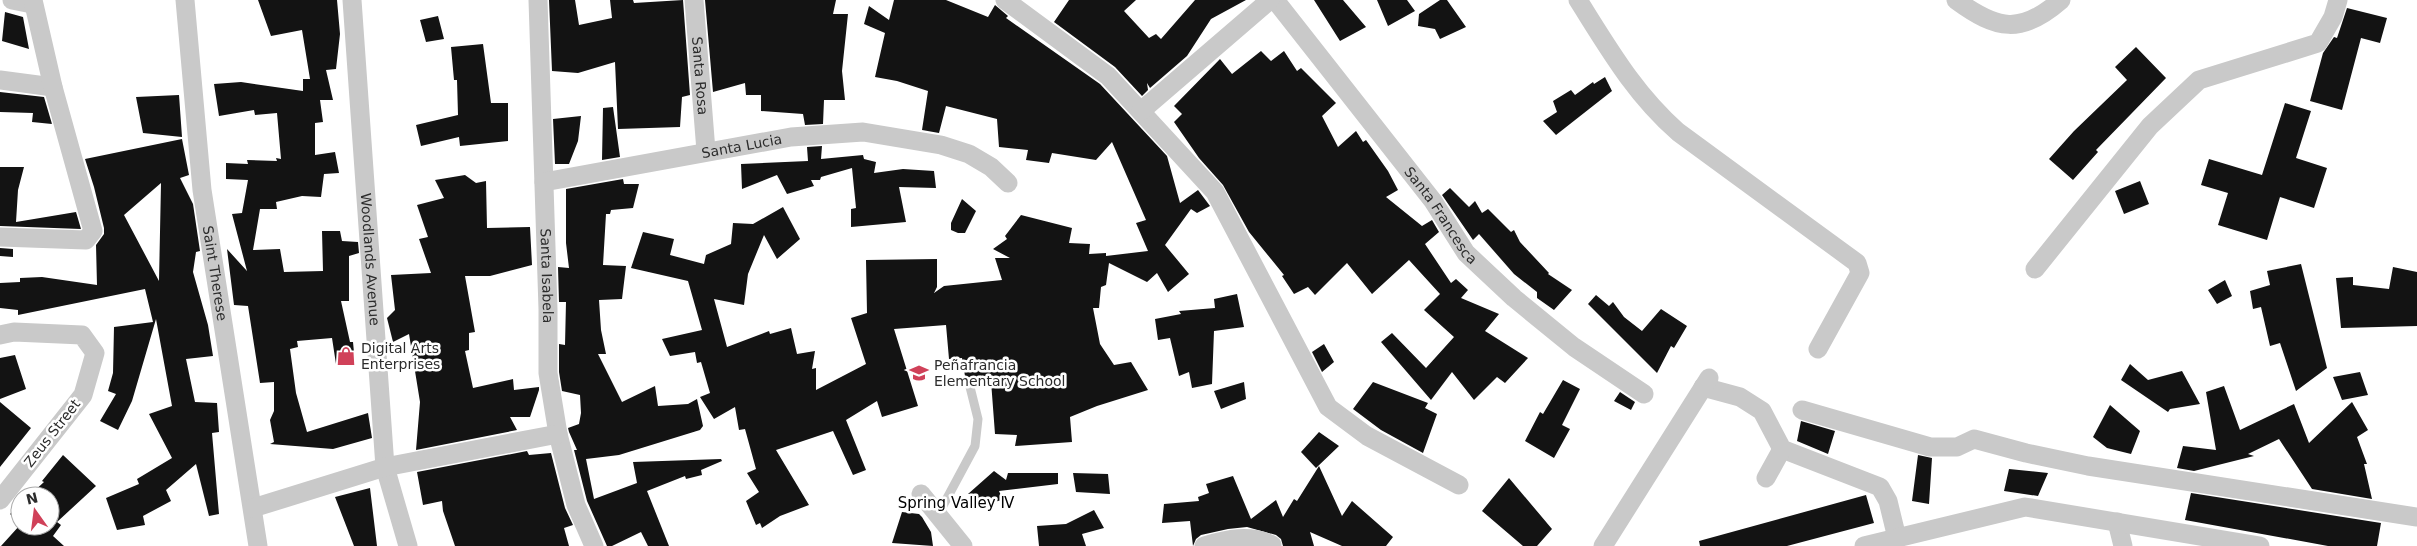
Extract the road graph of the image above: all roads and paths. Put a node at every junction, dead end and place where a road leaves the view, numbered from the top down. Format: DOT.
graph roads {
  1 [pos="12,0"];
  2 [pos="184,0"];
  3 [pos="352,0"];
  4 [pos="538,0"];
  5 [pos="694,0"];
  6 [pos="1005,0"];
  7 [pos="1270,0"];
  8 [pos="1274,0"];
  9 [pos="1578,0"];
  10 [pos="1956,0"];
  11 [pos="2061,0"];
  12 [pos="2338,0"];
  13 [pos="32,2"];
  14 [pos="0,80"];
  15 [pos="53,87"];
  16 [pos="1141,110"];
  17 [pos="706,152"];
  18 [pos="544,182"];
  19 [pos="1008,183"];
  20 [pos="0,237"];
  21 [pos="2035,269"];
  22 [pos="0,335"];
  23 [pos="1818,349"];
  24 [pos="970,387"];
  25 [pos="1644,394"];
  26 [pos="1802,410"];
  27 [pos="558,434"];
  28 [pos="1782,449"];
  29 [pos="385,467"];
  30 [pos="1766,478"];
  31 [pos="1459,485"];
  32 [pos="921,494"];
  33 [pos="0,500"];
  34 [pos="253,508"];
  35 [pos="938,515"];
  36 [pos="2417,517"];
  37 [pos="2117,522"];
  38 [pos="1897,538"];
  39 [pos="1272,545"];
  40 [pos="258,546"];
  41 [pos="408,546"];
  42 [pos="594,546"];
  43 [pos="963,546"];
  44 [pos="1204,546"];
  45 [pos="1603,546"];
  46 [pos="1864,546"];
  47 [pos="2123,546"];
  48 [pos="2260,546"];
  1 -- 13 [label="street"];
  2 -- 34 [label="street, Saint Therese"];
  3 -- 29 [label="street, Woodlands Avenue"];
  4 -- 18 [label="street, Santa Isabela"];
  5 -- 17 [label="street, Santa Rosa"];
  6 -- 16 [label="street"];
  7 -- 16 [label="street"];
  8 -- 25 [label="street, Santa Francesca"];
  9 -- 23 [label="street"];
  10 -- 11 [label="street"];
  12 -- 21 [label="street"];
  13 -- 15 [label="street"];
  14 -- 15 [label="street"];
  15 -- 20 [label="street"];
  16 -- 31 [label="street"];
  17 -- 18 [label="street, Santa Lucia"];
  17 -- 19 [label="street, Santa Lucia"];
  18 -- 27 [label="street, Santa Isabela"];
  22 -- 33 [label="street, Zeus Street"];
  24 -- 35 [label="lane"];
  26 -- 36 [label="street"];
  27 -- 29 [label="street"];
  27 -- 42 [label="street, Santa Isabela"];
  28 -- 30 [label="street"];
  28 -- 38 [label="street"];
  28 -- 45 [label="street"];
  29 -- 34 [label="street"];
  29 -- 41 [label="street, Woodlands Avenue"];
  32 -- 35 [label="street"];
  34 -- 40 [label="street, Saint Therese"];
  35 -- 43 [label="street"];
  37 -- 38 [label="street"];
  37 -- 47 [label="street"];
  37 -- 48 [label="street"];
  38 -- 46 [label="street"];
  39 -- 44 [label="street"];
}
